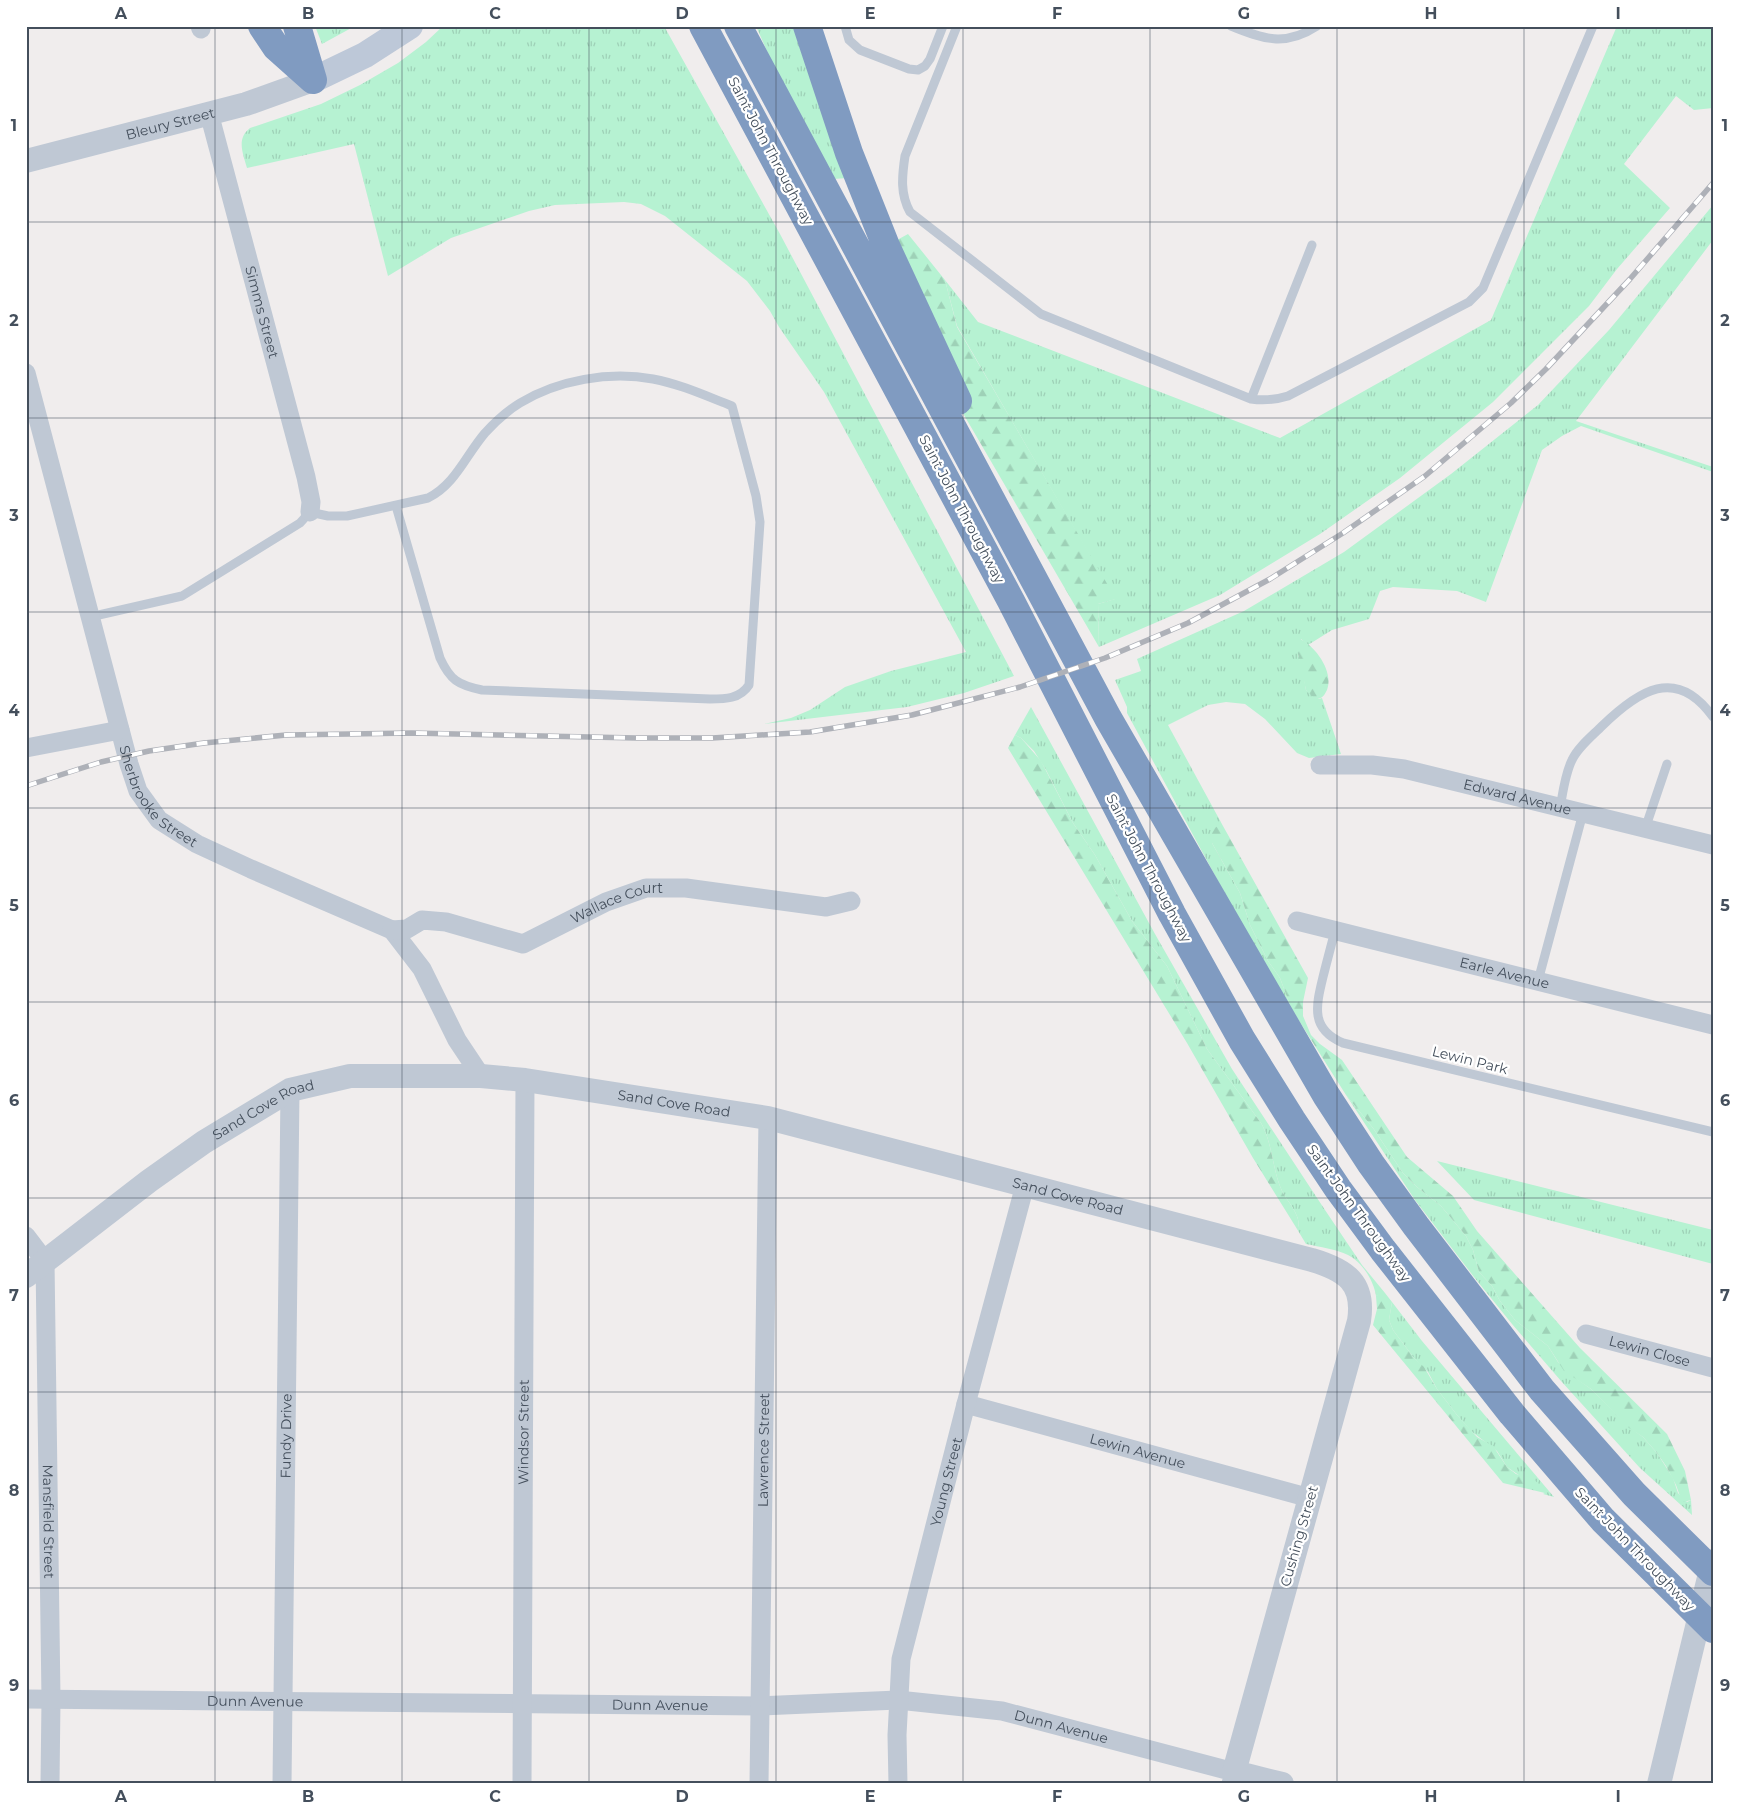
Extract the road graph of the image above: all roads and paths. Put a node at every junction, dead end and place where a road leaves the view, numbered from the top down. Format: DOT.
graph roads {
  1 [pos="262,26"];
  2 [pos="297,26"];
  3 [pos="410,26"];
  4 [pos="703,26"];
  5 [pos="738,26"];
  6 [pos="807,26"];
  7 [pos="845,26"];
  8 [pos="943,26"];
  9 [pos="957,26"];
  10 [pos="1231,26"];
  11 [pos="1317,26"];
  12 [pos="1593,26"];
  13 [pos="313,80"];
  14 [pos="209,114"];
  15 [pos="26,161"];
  16 [pos="1312,245"];
  17 [pos="26,373"];
  18 [pos="1251,399"];
  19 [pos="396,506"];
  20 [pos="310,512"];
  21 [pos="1039,586"];
  22 [pos="90,617"];
  23 [pos="1713,717"];
  24 [pos="120,730"];
  25 [pos="26,748"];
  26 [pos="1667,764"];
  27 [pos="1320,765"];
  28 [pos="1560,808"];
  29 [pos="1583,813"];
  30 [pos="1645,829"];
  31 [pos="1713,845"];
  32 [pos="851,901"];
  33 [pos="1297,921"];
  34 [pos="392,930"];
  35 [pos="1335,931"];
  36 [pos="1538,981"];
  37 [pos="1713,1025"];
  38 [pos="481,1076"];
  39 [pos="525,1080"];
  40 [pos="290,1090"];
  41 [pos="768,1118"];
  42 [pos="1713,1132"];
  43 [pos="1025,1185"];
  44 [pos="26,1236"];
  45 [pos="46,1261"];
  46 [pos="26,1276"];
  47 [pos="1356,1289"];
  48 [pos="1586,1334"];
  49 [pos="1713,1368"];
  50 [pos="966,1404"];
  51 [pos="1310,1498"];
  52 [pos="1713,1561"];
  53 [pos="1713,1572"];
  54 [pos="1704,1632"];
  55 [pos="26,1699"];
  56 [pos="51,1699"];
  57 [pos="898,1700"];
  58 [pos="282,1702"];
  59 [pos="522,1704"];
  60 [pos="759,1706"];
  61 [pos="1232,1778"];
  62 [pos="1664,1778"];
  63 [pos="50,1784"];
  64 [pos="282,1784"];
  65 [pos="522,1784"];
  66 [pos="759,1784"];
  67 [pos="898,1784"];
  68 [pos="1282,1784"];
  1 -- 13 [label="highway"];
  2 -- 13 [label="highway"];
  3 -- 13 [label="main road"];
  4 -- 54 [label="highway, Saint John Throughway"];
  5 -- 21 [label="highway"];
  6 -- 21 [label="highway"];
  7 -- 8 [label="lane"];
  9 -- 18 [label="lane"];
  10 -- 11 [label="lane"];
  12 -- 18 [label="lane"];
  13 -- 14 [label="street, Bleury Street"];
  14 -- 15 [label="street, Bleury Street"];
  14 -- 20 [label="street, Simms Street"];
  16 -- 18 [label="lane"];
  17 -- 22 [label="street, Sherbrooke Street"];
  19 -- 19 [label="lane"];
  19 -- 20 [label="lane"];
  20 -- 22 [label="lane"];
  21 -- 53 [label="highway"];
  22 -- 24 [label="street, Sherbrooke Street"];
  23 -- 28 [label="lane"];
  24 -- 25 [label="street"];
  24 -- 34 [label="street, Sherbrooke Street"];
  26 -- 30 [label="lane"];
  27 -- 28 [label="street, Edward Avenue"];
  28 -- 29 [label="street, Edward Avenue"];
  29 -- 30 [label="street, Edward Avenue"];
  29 -- 36 [label="lane"];
  30 -- 31 [label="street, Edward Avenue"];
  32 -- 34 [label="street, Wallace Court"];
  33 -- 35 [label="street, Earle Avenue"];
  34 -- 38 [label="street, Sherbrooke Street"];
  35 -- 36 [label="street, Earle Avenue"];
  35 -- 42 [label="lane, Lewin Park"];
  36 -- 37 [label="street, Earle Avenue"];
  38 -- 39 [label="street, Sand Cove Road"];
  38 -- 40 [label="street, Sand Cove Road"];
  39 -- 41 [label="street, Sand Cove Road"];
  39 -- 59 [label="street, Windsor Street"];
  40 -- 45 [label="street, Sand Cove Road"];
  40 -- 58 [label="street, Fundy Drive"];
  41 -- 43 [label="street, Sand Cove Road"];
  41 -- 60 [label="street, Lawrence Street"];
  43 -- 47 [label="street, Sand Cove Road"];
  43 -- 50 [label="street, Young Street"];
  44 -- 45 [label="street"];
  45 -- 46 [label="street, Sand Cove Road"];
  45 -- 56 [label="street, Mansfield Street"];
  47 -- 51 [label="street, Cushing Street"];
  48 -- 49 [label="street, Lewin Close"];
  50 -- 51 [label="street, Lewin Avenue"];
  50 -- 57 [label="street, Young Street"];
  51 -- 61 [label="street, Cushing Street"];
  52 -- 54 [label="street"];
  54 -- 62 [label="street"];
  55 -- 56 [label="street, Dunn Avenue"];
  56 -- 58 [label="street, Dunn Avenue"];
  56 -- 63 [label="street, Mansfield Street"];
  57 -- 60 [label="street, Dunn Avenue"];
  57 -- 61 [label="street, Dunn Avenue"];
  57 -- 67 [label="street, Young Street"];
  58 -- 59 [label="street, Dunn Avenue"];
  58 -- 64 [label="street, Fundy Drive"];
  59 -- 60 [label="street, Dunn Avenue"];
  59 -- 65 [label="street, Windsor Street"];
  60 -- 66 [label="street, Lawrence Street"];
  61 -- 68 [label="street, Dunn Avenue"];
}
